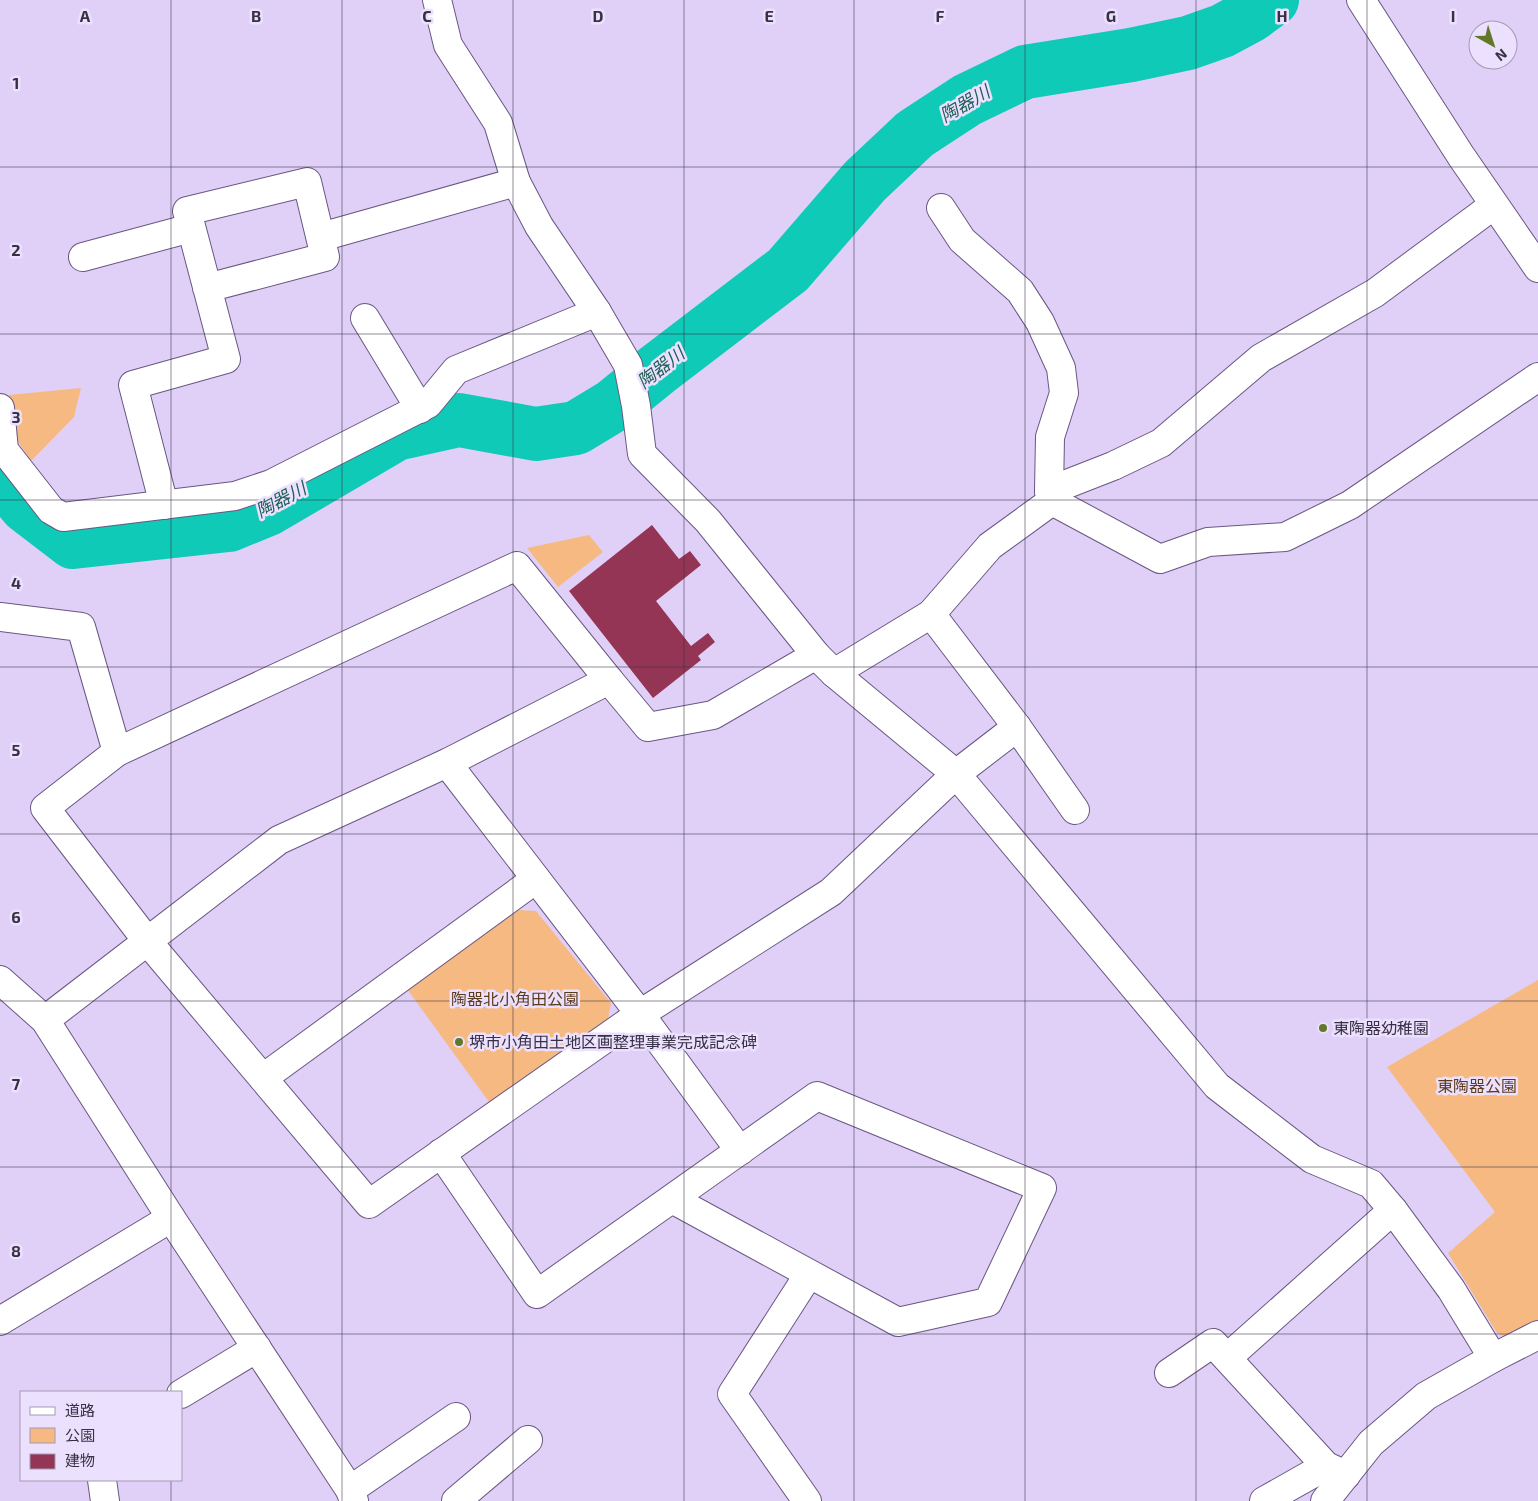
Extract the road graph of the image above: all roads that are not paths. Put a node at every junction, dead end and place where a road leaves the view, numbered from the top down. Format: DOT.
graph roads {
  1 [pos="437,0"];
  2 [pos="1364,4"];
  3 [pos="516,182"];
  4 [pos="1494,206"];
  5 [pos="941,208"];
  6 [pos="191,228"];
  7 [pos="320,237"];
  8 [pos="83,257"];
  9 [pos="1538,268"];
  10 [pos="206,288"];
  11 [pos="597,312"];
  12 [pos="364,318"];
  13 [pos="1538,378"];
  14 [pos="0,408"];
  15 [pos="420,409"];
  16 [pos="1051,496"];
  17 [pos="164,505"];
  18 [pos="931,614"];
  19 [pos="0,617"];
  20 [pos="825,664"];
  21 [pos="609,680"];
  22 [pos="1017,727"];
  23 [pos="117,752"];
  24 [pos="447,763"];
  25 [pos="956,774"];
  26 [pos="1075,810"];
  27 [pos="536,879"];
  28 [pos="148,942"];
  29 [pos="0,980"];
  30 [pos="640,1014"];
  31 [pos="45,1020"];
  32 [pos="263,1078"];
  33 [pos="740,1151"];
  34 [pos="441,1153"];
  35 [pos="672,1199"];
  36 [pos="1393,1210"];
  37 [pos="171,1218"];
  38 [pos="810,1274"];
  39 [pos="0,1321"];
  40 [pos="1538,1335"];
  41 [pos="257,1348"];
  42 [pos="1227,1358"];
  43 [pos="1493,1358"];
  44 [pos="1169,1373"];
  45 [pos="182,1393"];
  46 [pos="456,1417"];
  47 [pos="528,1440"];
  48 [pos="1336,1470"];
  49 [pos="102,1481"];
  50 [pos="352,1496"];
  51 [pos="805,1500"];
  52 [pos="105,1501"];
  53 [pos="456,1501"];
  54 [pos="1264,1501"];
  55 [pos="1325,1501"];
  1 -- 3 [label="street"];
  2 -- 4 [label="street"];
  3 -- 7 [label="street"];
  3 -- 11 [label="street"];
  4 -- 9 [label="street"];
  4 -- 16 [label="street"];
  5 -- 16 [label="street"];
  6 -- 7 [label="street"];
  6 -- 8 [label="street"];
  6 -- 10 [label="street"];
  7 -- 10 [label="street"];
  10 -- 17 [label="street"];
  11 -- 15 [label="street"];
  11 -- 20 [label="street"];
  12 -- 15 [label="street"];
  13 -- 16 [label="street"];
  14 -- 17 [label="street"];
  15 -- 17 [label="street"];
  16 -- 18 [label="street"];
  18 -- 20 [label="street"];
  18 -- 22 [label="street"];
  19 -- 23 [label="street"];
  20 -- 21 [label="street"];
  20 -- 25 [label="street"];
  21 -- 23 [label="street"];
  21 -- 24 [label="street"];
  22 -- 25 [label="street"];
  22 -- 26 [label="street"];
  23 -- 28 [label="street"];
  24 -- 27 [label="street"];
  24 -- 28 [label="street"];
  25 -- 30 [label="street"];
  25 -- 36 [label="street"];
  27 -- 30 [label="street"];
  27 -- 32 [label="street"];
  28 -- 31 [label="street"];
  28 -- 32 [label="street"];
  29 -- 31 [label="street"];
  30 -- 33 [label="street"];
  30 -- 34 [label="street"];
  31 -- 37 [label="street"];
  32 -- 34 [label="street"];
  33 -- 35 [label="street"];
  33 -- 38 [label="street"];
  34 -- 35 [label="street"];
  35 -- 38 [label="street"];
  36 -- 42 [label="street"];
  36 -- 43 [label="street"];
  37 -- 39 [label="street"];
  37 -- 41 [label="street"];
  38 -- 51 [label="street"];
  40 -- 43 [label="street"];
  41 -- 45 [label="street"];
  41 -- 50 [label="street"];
  42 -- 44 [label="street"];
  42 -- 48 [label="street"];
  43 -- 48 [label="street"];
  46 -- 50 [label="street"];
  47 -- 53 [label="street"];
  48 -- 54 [label="street"];
  48 -- 55 [label="street"];
  49 -- 52 [label="street"];
}
